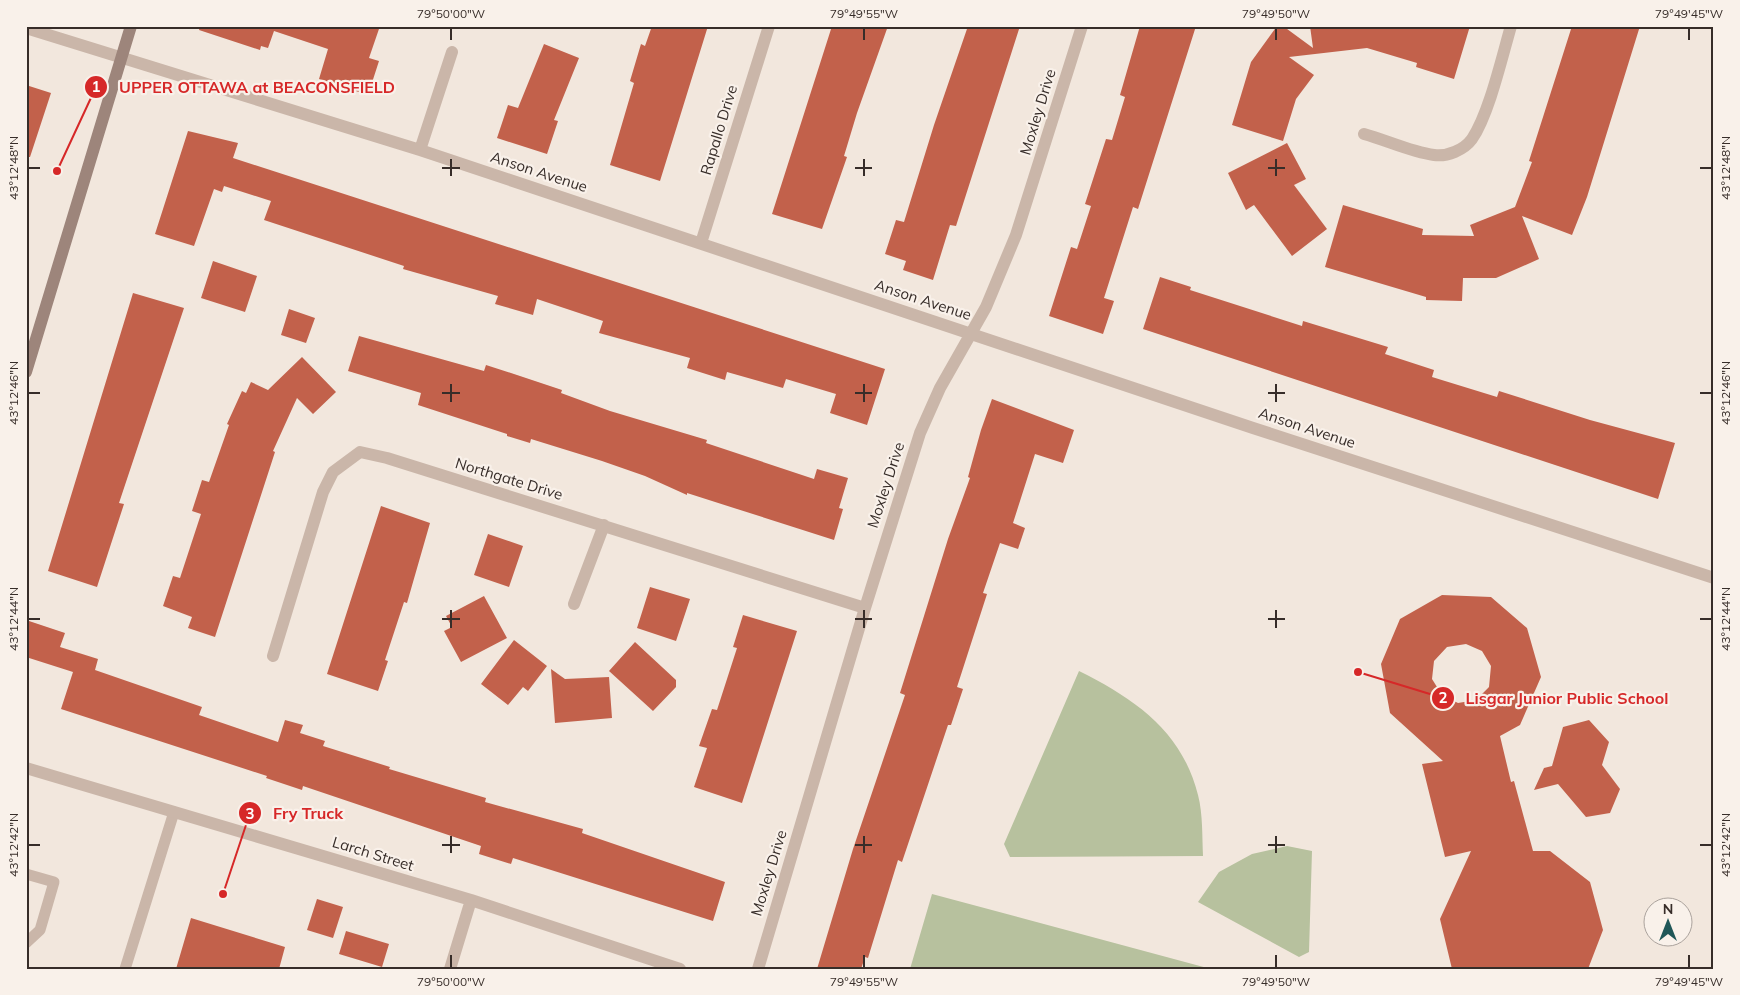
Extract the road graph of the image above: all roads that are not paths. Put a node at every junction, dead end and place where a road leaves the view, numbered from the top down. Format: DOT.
graph roads {
  1 [pos="131,26"];
  2 [pos="769,26"];
  3 [pos="1082,26"];
  4 [pos="1511,26"];
  5 [pos="26,28"];
  6 [pos="452,52"];
  7 [pos="121,56"];
  8 [pos="1364,134"];
  9 [pos="420,150"];
  10 [pos="701,243"];
  11 [pos="972,333"];
  12 [pos="26,372"];
  13 [pos="604,525"];
  14 [pos="1714,578"];
  15 [pos="574,604"];
  16 [pos="865,608"];
  17 [pos="273,656"];
  18 [pos="26,768"];
  19 [pos="174,812"];
  20 [pos="26,874"];
  21 [pos="471,900"];
  22 [pos="26,942"];
  23 [pos="125,969"];
  24 [pos="450,969"];
  25 [pos="680,969"];
  26 [pos="758,969"];
  1 -- 7 [label="main road"];
  2 -- 10 [label="street, Rapallo Drive"];
  3 -- 11 [label="street, Moxley Drive"];
  4 -- 8 [label="street"];
  5 -- 7 [label="street, Anson Avenue"];
  6 -- 9 [label="street"];
  7 -- 9 [label="street, Anson Avenue"];
  7 -- 12 [label="main road"];
  9 -- 10 [label="street, Anson Avenue"];
  10 -- 11 [label="street, Anson Avenue"];
  11 -- 14 [label="street, Anson Avenue"];
  11 -- 16 [label="street, Moxley Drive"];
  13 -- 15 [label="street"];
  13 -- 16 [label="street, Northgate Drive"];
  13 -- 17 [label="street, Northgate Drive"];
  16 -- 26 [label="street, Moxley Drive"];
  18 -- 19 [label="street, Larch Street"];
  19 -- 21 [label="street, Larch Street"];
  19 -- 23 [label="lane"];
  20 -- 22 [label="lane"];
  21 -- 24 [label="street"];
  21 -- 25 [label="street, Larch Street"];
}
